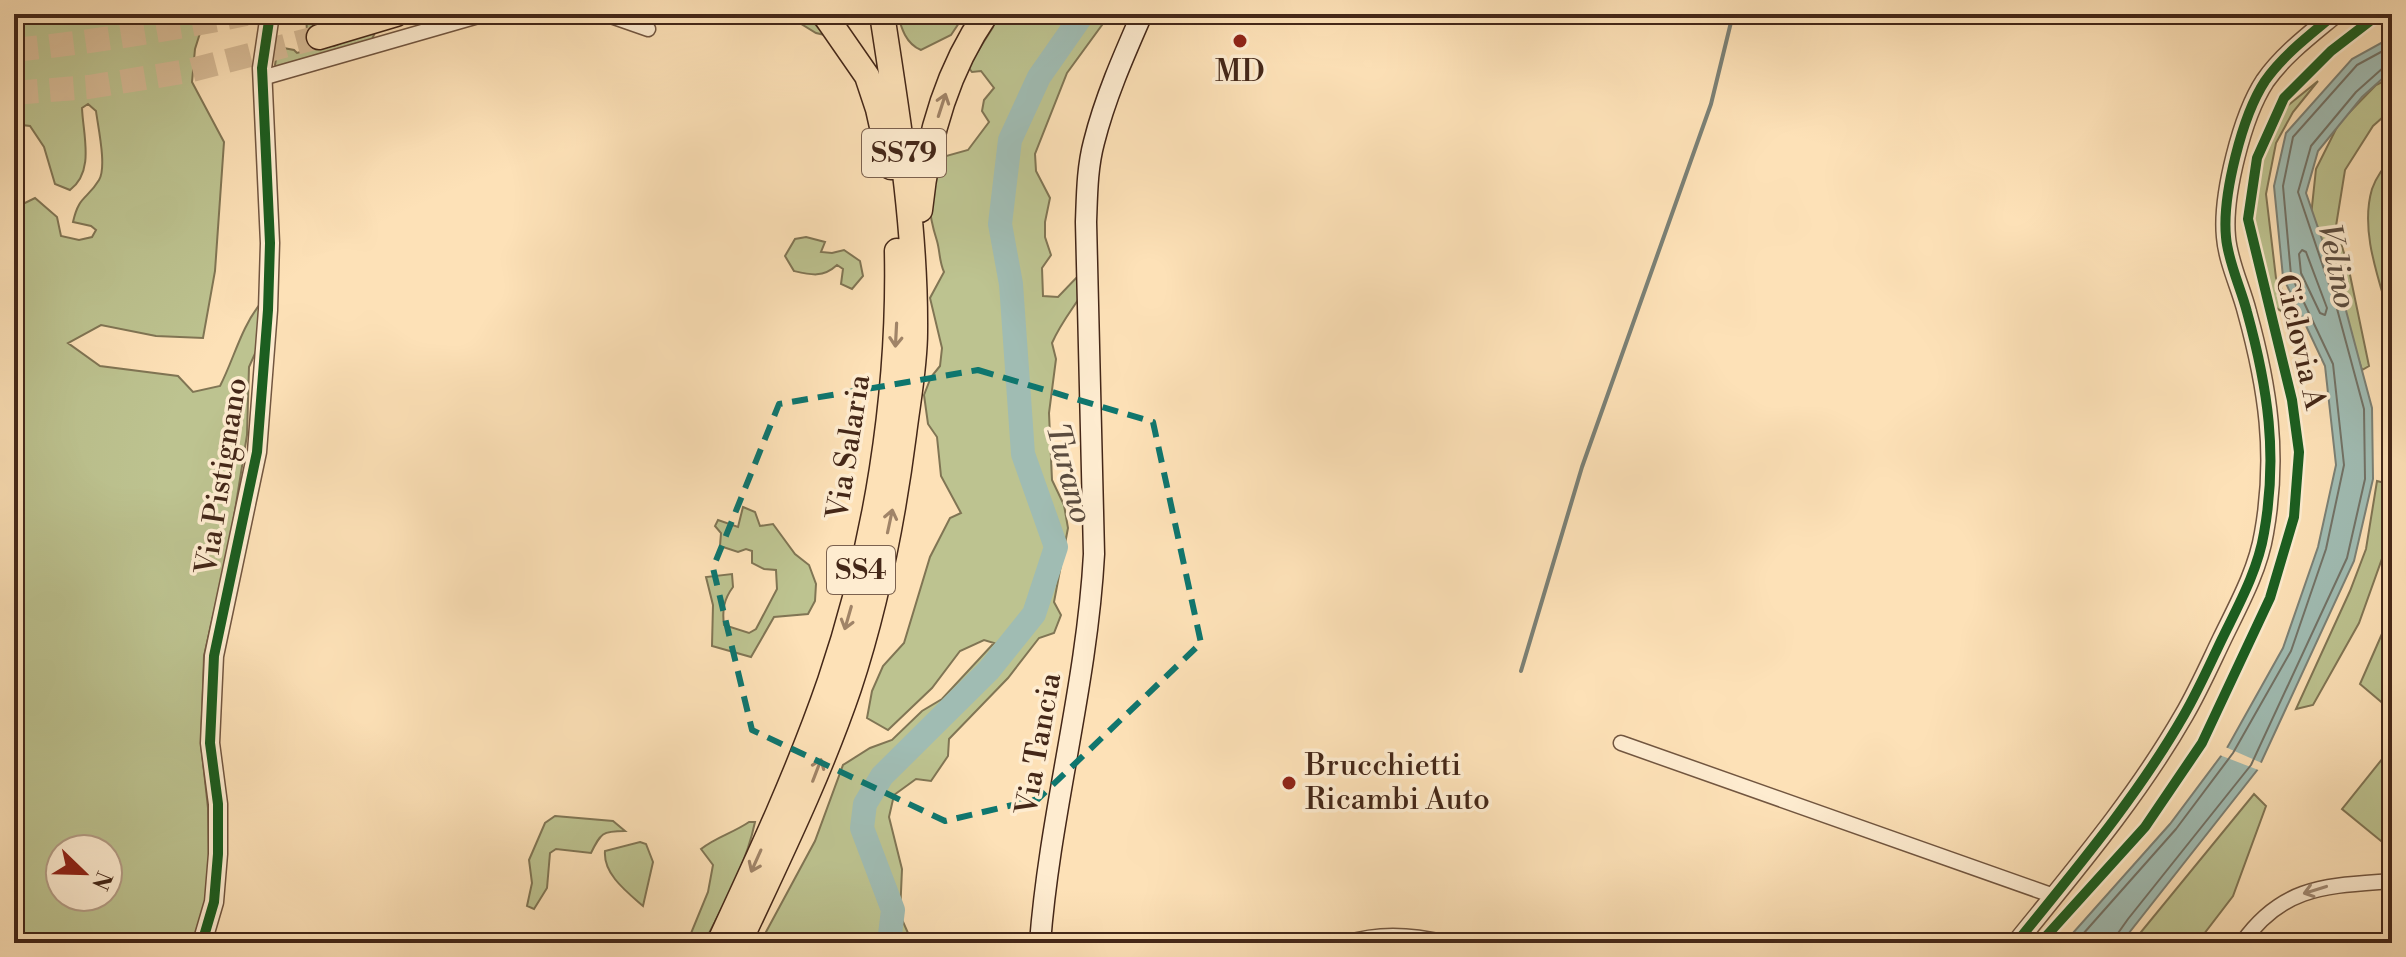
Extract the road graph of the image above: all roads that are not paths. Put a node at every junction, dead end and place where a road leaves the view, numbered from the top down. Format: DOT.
graph roads {
  1 [pos="270,14"];
  2 [pos="396,14"];
  3 [pos="485,14"];
  4 [pos="605,14"];
  5 [pos="824,14"];
  6 [pos="871,14"];
  7 [pos="882,14"];
  8 [pos="986,14"];
  9 [pos="1142,14"];
  10 [pos="2335,14"];
  11 [pos="648,29"];
  12 [pos="319,37"];
  13 [pos="262,78"];
  14 [pos="892,173"];
  15 [pos="914,293"];
  16 [pos="1621,743"];
  17 [pos="2392,881"];
  18 [pos="2054,896"];
  19 [pos="202,943"];
  20 [pos="719,943"];
  21 [pos="739,943"];
  22 [pos="1040,943"];
  23 [pos="1347,943"];
  24 [pos="1446,943"];
  25 [pos="2016,943"];
  26 [pos="2242,943"];
  1 -- 13 [label="street, Via Pistignano"];
  2 -- 12 [label="highway"];
  3 -- 13 [label="street"];
  4 -- 11 [label="street"];
  5 -- 14 [label="highway, SS4"];
  6 -- 14 [label="highway, SS79"];
  7 -- 15 [label="highway, SS79"];
  15 -- 8 [label="highway, SS4, one-way"];
  9 -- 22 [label="main road, Via Tancia"];
  10 -- 18 [label="street"];
  13 -- 19 [label="street, Via Pistignano"];
  14 -- 20 [label="highway, Via Salaria / SS4, one-way"];
  21 -- 15 [label="highway, Via Salaria / SS4, one-way"];
  16 -- 18 [label="street"];
  17 -- 26 [label="street, one-way"];
  18 -- 25 [label="street"];
  23 -- 24 [label="street"];
}
